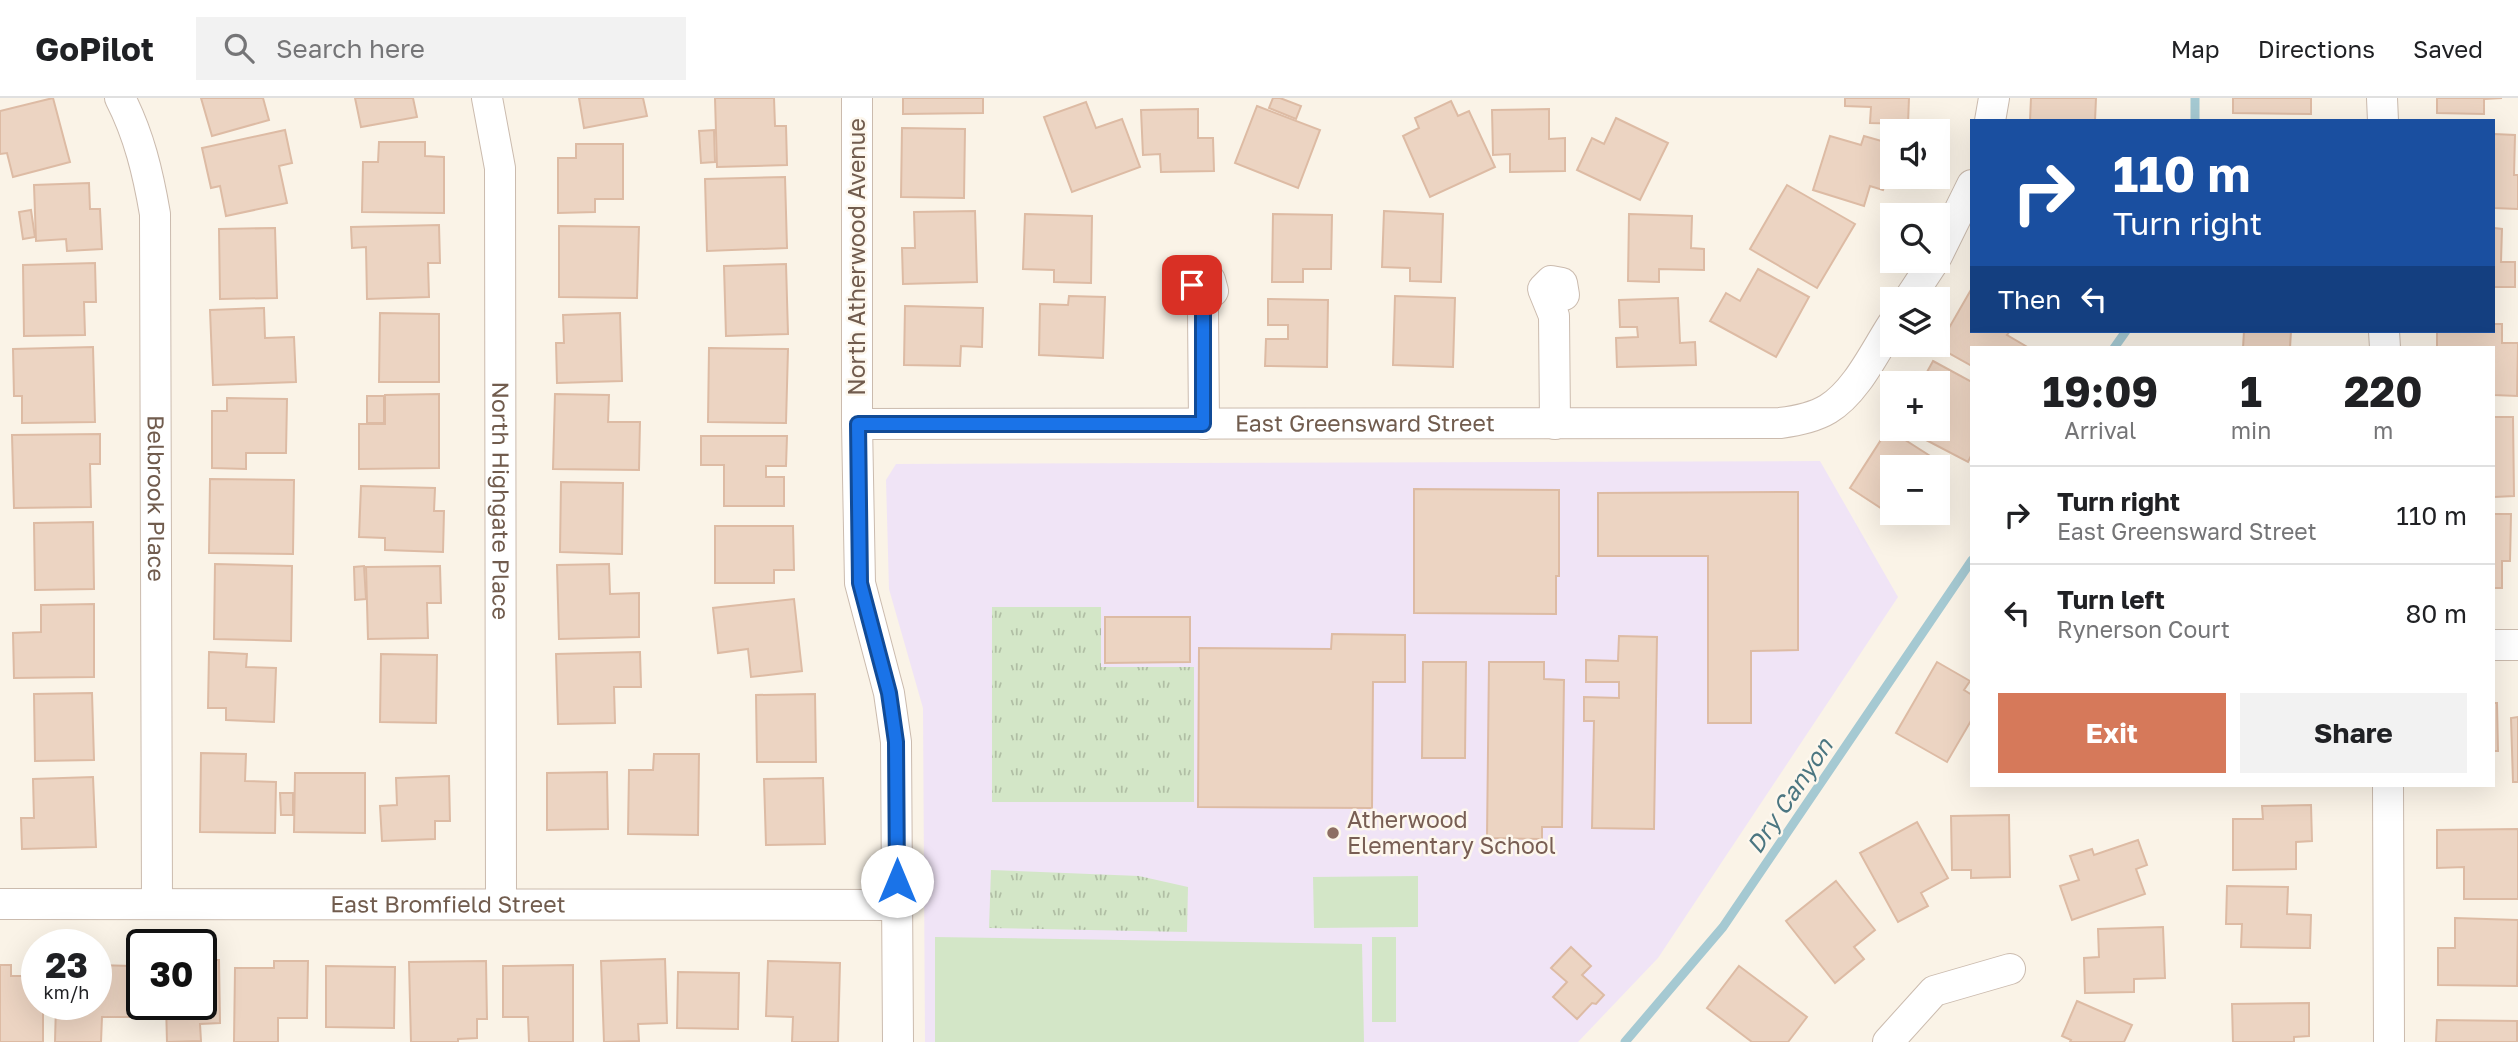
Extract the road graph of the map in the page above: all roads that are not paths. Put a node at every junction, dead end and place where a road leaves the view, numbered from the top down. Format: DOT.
graph roads {
  1 [pos="120,98"];
  2 [pos="487,98"];
  3 [pos="857,98"];
  4 [pos="1994,98"];
  5 [pos="2382,98"];
  6 [pos="1990,119"];
  7 [pos="2382,119"];
  8 [pos="1970,189"];
  9 [pos="1950,230"];
  10 [pos="1213,291"];
  11 [pos="1564,295"];
  12 [pos="1880,343"];
  13 [pos="858,424"];
  14 [pos="1203,424"];
  15 [pos="1555,424"];
  16 [pos="2495,645"];
  17 [pos="2518,645"];
  18 [pos="2388,787"];
  19 [pos="0,904"];
  20 [pos="157,904"];
  21 [pos="501,904"];
  22 [pos="897,905"];
  23 [pos="2010,970"];
  24 [pos="898,1042"];
  25 [pos="1888,1042"];
  26 [pos="2389,1042"];
  1 -- 20 [label="street, Belbrook Place"];
  2 -- 21 [label="street, North Highgate Place"];
  3 -- 13 [label="street, North Atherwood Avenue"];
  4 -- 6 [label="street"];
  5 -- 7 [label="street"];
  8 -- 9 [label="street"];
  10 -- 14 [label="street"];
  11 -- 15 [label="street"];
  12 -- 15 [label="street, East Greensward Street"];
  13 -- 14 [label="street, East Greensward Street"];
  13 -- 22 [label="street, North Atherwood Avenue"];
  14 -- 15 [label="street, East Greensward Street"];
  16 -- 17 [label="street"];
  18 -- 26 [label="street"];
  19 -- 20 [label="street, East Bromfield Street"];
  20 -- 21 [label="street, East Bromfield Street"];
  21 -- 22 [label="street, East Bromfield Street"];
  22 -- 24 [label="street, North Atherwood Avenue"];
  23 -- 25 [label="street"];
}
